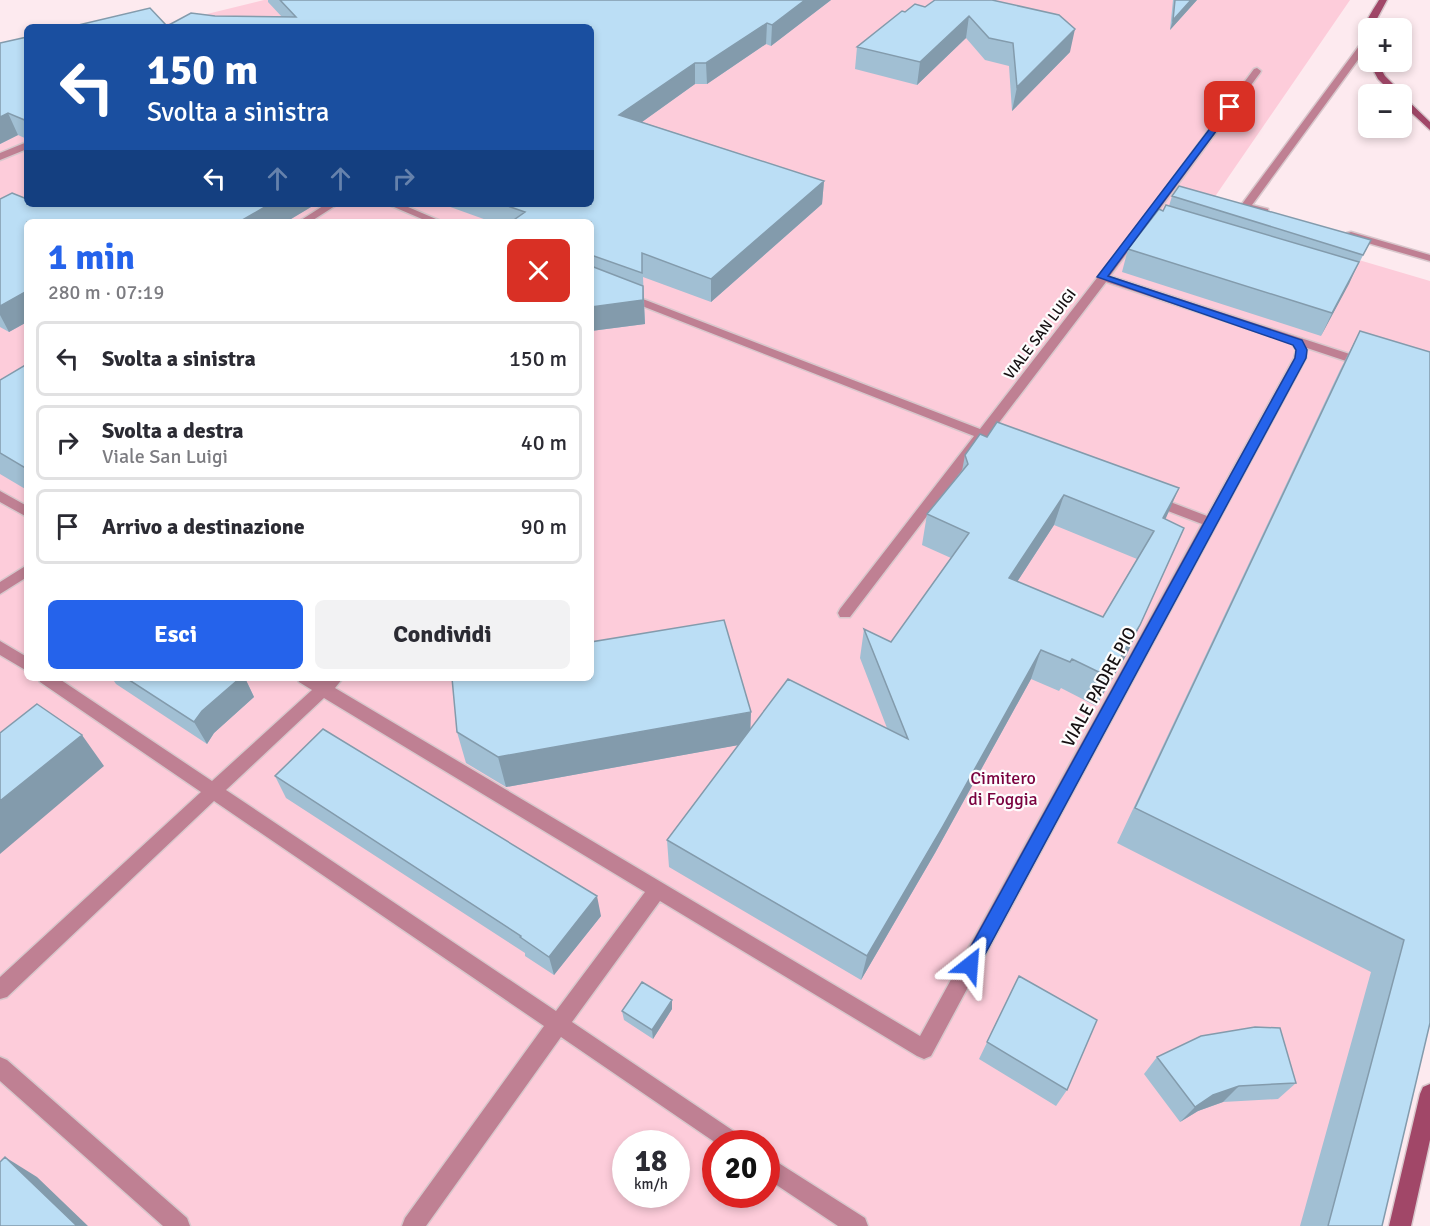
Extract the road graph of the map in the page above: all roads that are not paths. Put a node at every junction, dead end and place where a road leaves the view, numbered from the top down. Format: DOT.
graph roads {
  1 [pos="1383,0"];
  2 [pos="1372,18"];
  3 [pos="1358,59"];
  4 [pos="1257,70"];
  5 [pos="1378,72"];
  6 [pos="1388,84"];
  7 [pos="1412,109"];
  8 [pos="1430,127"];
  9 [pos="24,146"];
  10 [pos="0,157"];
  11 [pos="328,207"];
  12 [pos="400,207"];
  13 [pos="1269,212"];
  14 [pos="308,219"];
  15 [pos="430,219"];
  16 [pos="1338,232"];
  17 [pos="1430,258"];
  18 [pos="1102,277"];
  19 [pos="594,283"];
  20 [pos="1298,342"];
  21 [pos="1375,367"];
  22 [pos="983,435"];
  23 [pos="1005,443"];
  24 [pos="1135,493"];
  25 [pos="0,496"];
  26 [pos="24,510"];
  27 [pos="1210,522"];
  28 [pos="24,572"];
  29 [pos="0,589"];
  30 [pos="845,614"];
  31 [pos="0,647"];
  32 [pos="24,663"];
  33 [pos="50,681"];
  34 [pos="329,683"];
  35 [pos="214,791"];
  36 [pos="658,889"];
  37 [pos="0,990"];
  38 [pos="558,1024"];
  39 [pos="0,1067"];
  40 [pos="1430,1094"];
  41 [pos="715,1130"];
  42 [pos="780,1174"];
  43 [pos="179,1226"];
  44 [pos="413,1226"];
  45 [pos="856,1226"];
  46 [pos="1400,1226"];
  1 -- 2 [label="street"];
  3 -- 13 [label="lane"];
  4 -- 18 [label="lane, VIALE SAN LUIGI"];
  5 -- 6 [label="street"];
  7 -- 8 [label="street"];
  9 -- 10 [label="lane"];
  11 -- 14 [label="lane"];
  12 -- 15 [label="lane"];
  16 -- 17 [label="lane"];
  18 -- 20 [label="lane"];
  18 -- 22 [label="lane, VIALE SAN LUIGI"];
  19 -- 22 [label="lane"];
  20 -- 21 [label="lane"];
  20 -- 27 [label="lane, VIALE PADRE PIO"];
  22 -- 23 [label="lane"];
  22 -- 30 [label="lane, VIALE SAN LUIGI"];
  24 -- 27 [label="lane"];
  25 -- 26 [label="lane"];
  27 -- 36 [label="lane, VIALE PADRE PIO"];
  28 -- 29 [label="lane"];
  31 -- 32 [label="lane"];
  33 -- 35 [label="lane"];
  34 -- 35 [label="lane"];
  34 -- 36 [label="lane"];
  35 -- 37 [label="lane"];
  35 -- 38 [label="lane"];
  36 -- 38 [label="lane"];
  38 -- 41 [label="lane"];
  38 -- 44 [label="lane"];
  39 -- 43 [label="lane"];
  40 -- 46 [label="street"];
  42 -- 45 [label="lane"];
}
